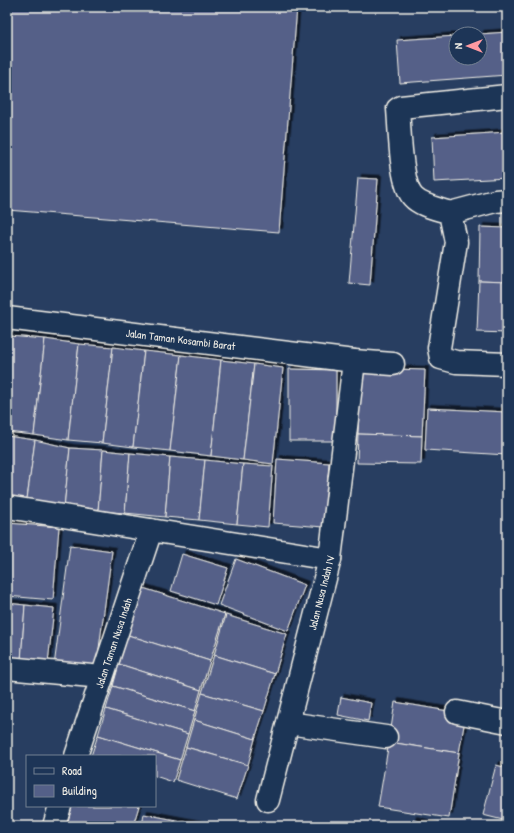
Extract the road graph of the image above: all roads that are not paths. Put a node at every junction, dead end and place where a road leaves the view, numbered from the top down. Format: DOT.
graph roads {
  1 [pos="507,96"];
  2 [pos="507,200"];
  3 [pos="450,213"];
  4 [pos="7,318"];
  5 [pos="392,364"];
  6 [pos="507,364"];
  7 [pos="353,371"];
  8 [pos="7,507"];
  9 [pos="151,530"];
  10 [pos="330,558"];
  11 [pos="7,668"];
  12 [pos="102,677"];
  13 [pos="457,712"];
  14 [pos="507,722"];
  15 [pos="288,723"];
  16 [pos="386,737"];
  17 [pos="76,755"];
  18 [pos="268,800"];
  19 [pos="60,807"];
  20 [pos="54,826"];
  1 -- 3 [label="street"];
  2 -- 3 [label="street"];
  3 -- 6 [label="street"];
  4 -- 7 [label="street, Jalan Taman Kosambi Barat"];
  5 -- 7 [label="street, Jalan Taman Kosambi Barat"];
  7 -- 10 [label="street, Jalan Nusa Indah IV"];
  8 -- 9 [label="street"];
  9 -- 10 [label="street"];
  9 -- 12 [label="street, Jalan Taman Nusa Indah"];
  10 -- 15 [label="street, Jalan Nusa Indah IV"];
  11 -- 12 [label="street"];
  12 -- 17 [label="street, Jalan Taman Nusa Indah"];
  13 -- 14 [label="street"];
  15 -- 16 [label="street"];
  15 -- 18 [label="street, Jalan Nusa Indah IV"];
  19 -- 20 [label="street"];
}
